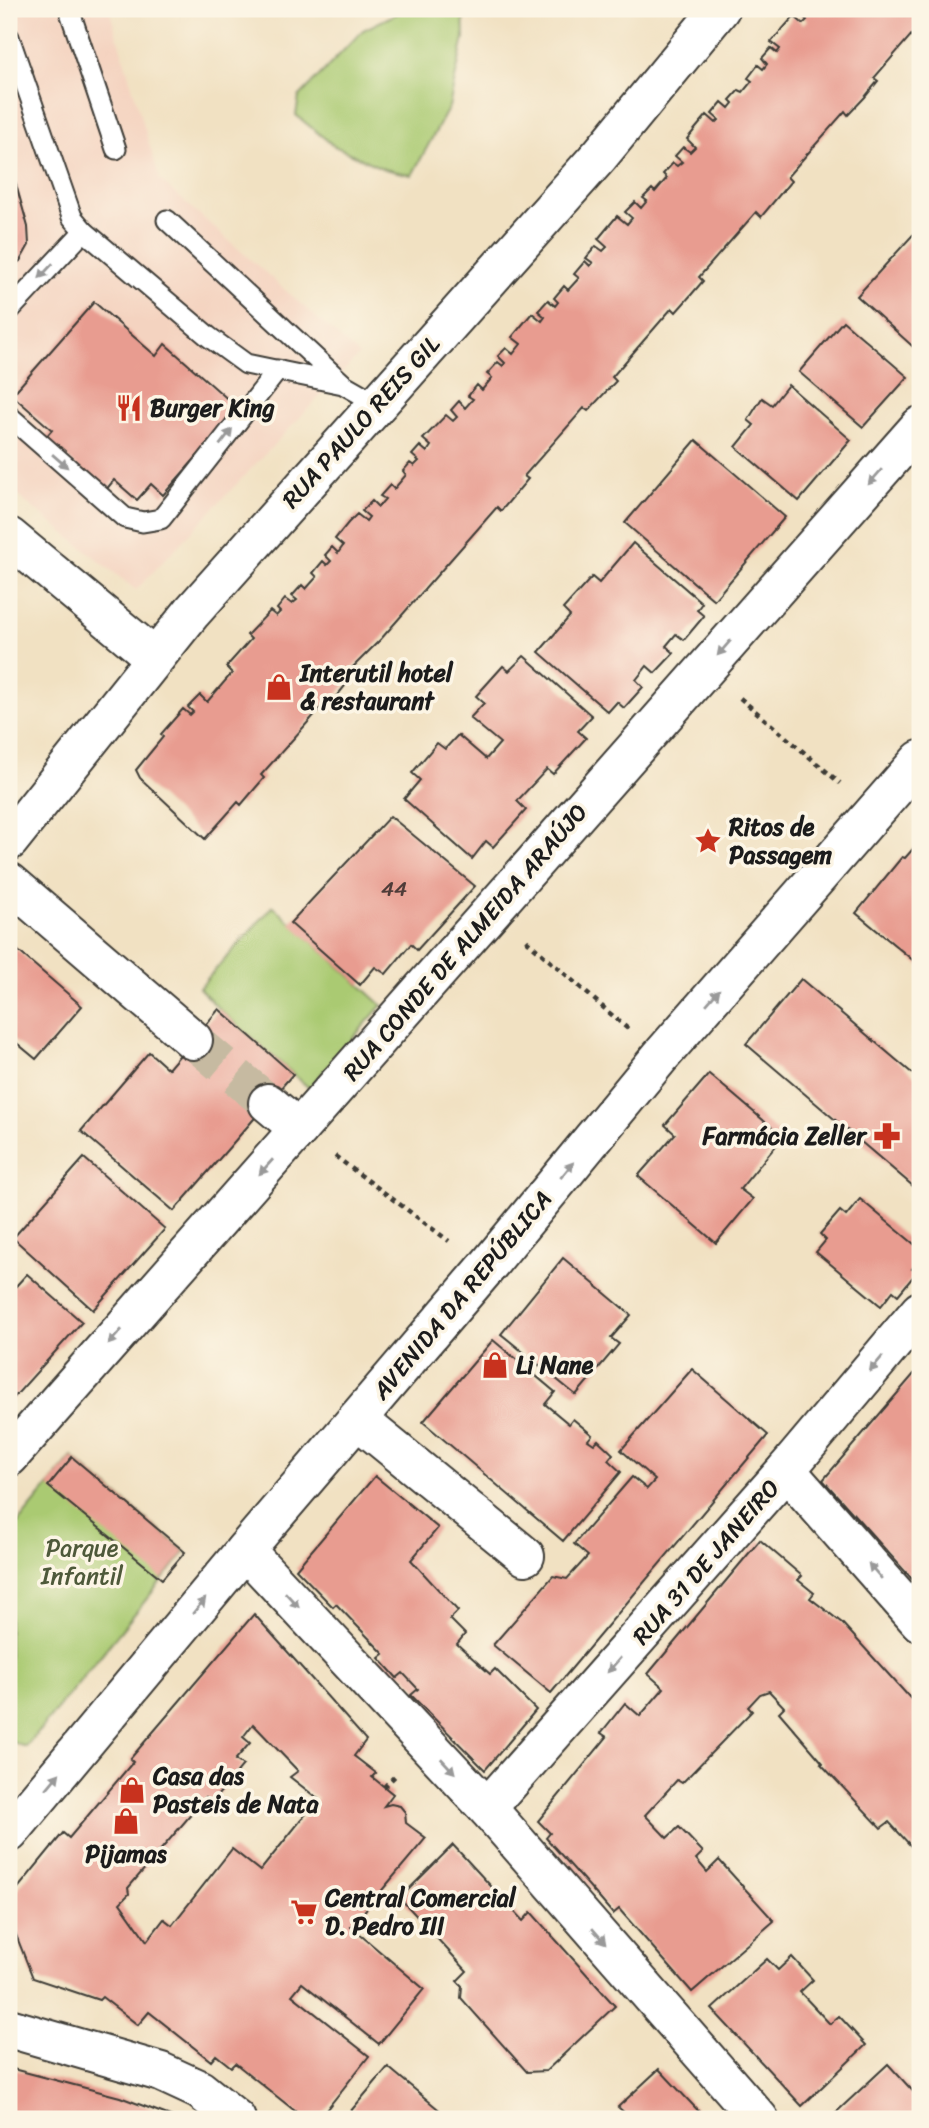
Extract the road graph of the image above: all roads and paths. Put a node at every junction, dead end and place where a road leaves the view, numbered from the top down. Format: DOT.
graph roads {
  1 [pos="69,9"];
  2 [pos="720,9"];
  3 [pos="9,37"];
  4 [pos="116,149"];
  5 [pos="167,220"];
  6 [pos="84,231"];
  7 [pos="9,311"];
  8 [pos="278,370"];
  9 [pos="342,384"];
  10 [pos="378,404"];
  11 [pos="9,416"];
  12 [pos="920,426"];
  13 [pos="9,537"];
  14 [pos="155,658"];
  15 [pos="707,667"];
  16 [pos="920,760"];
  17 [pos="875,814"];
  18 [pos="9,841"];
  19 [pos="9,883"];
  20 [pos="491,912"];
  21 [pos="193,1040"];
  22 [pos="660,1057"];
  23 [pos="268,1103"];
  24 [pos="299,1129"];
  25 [pos="486,1268"];
  26 [pos="920,1311"];
  27 [pos="357,1419"];
  28 [pos="9,1457"];
  29 [pos="786,1470"];
  30 [pos="245,1550"];
  31 [pos="525,1556"];
  32 [pos="920,1622"];
  33 [pos="487,1808"];
  34 [pos="9,1833"];
  35 [pos="9,2028"];
  36 [pos="236,2119"];
  37 [pos="759,2119"];
  1 -- 4 [label="lane"];
  2 -- 10 [label="street, RUA PAULO REIS GIL"];
  3 -- 6 [label="lane"];
  5 -- 9 [label="lane"];
  6 -- 7 [label="lane, one-way"];
  6 -- 8 [label="lane"];
  8 -- 9 [label="lane"];
  11 -- 8 [label="lane, one-way"];
  9 -- 10 [label="lane"];
  10 -- 14 [label="street, RUA PAULO REIS GIL"];
  12 -- 15 [label="street, RUA CONDE DE ALMEIDA ARAÚJO, one-way"];
  13 -- 14 [label="street"];
  14 -- 18 [label="street, RUA PAULO REIS GIL"];
  15 -- 17 [label="path"];
  15 -- 20 [label="street, RUA CONDE DE ALMEIDA ARAÚJO"];
  16 -- 17 [label="street, AVENIDA DA REPÚBLICA"];
  22 -- 17 [label="street, AVENIDA DA REPÚBLICA, one-way"];
  19 -- 21 [label="street"];
  20 -- 22 [label="path"];
  20 -- 24 [label="street, RUA CONDE DE ALMEIDA ARAÚJO"];
  25 -- 22 [label="street, AVENIDA DA REPÚBLICA, one-way"];
  23 -- 24 [label="street"];
  24 -- 25 [label="path"];
  24 -- 28 [label="street, RUA CONDE DE ALMEIDA ARAÚJO, one-way"];
  25 -- 27 [label="street, AVENIDA DA REPÚBLICA"];
  26 -- 29 [label="street, RUA 31 DE JANEIRO, one-way"];
  27 -- 30 [label="street, AVENIDA DA REPÚBLICA"];
  27 -- 31 [label="street"];
  32 -- 29 [label="street, one-way"];
  29 -- 33 [label="street, RUA 31 DE JANEIRO, one-way"];
  30 -- 33 [label="street, one-way"];
  34 -- 30 [label="street, AVENIDA DA REPÚBLICA, one-way"];
  33 -- 37 [label="street, one-way"];
  35 -- 36 [label="street"];
}
